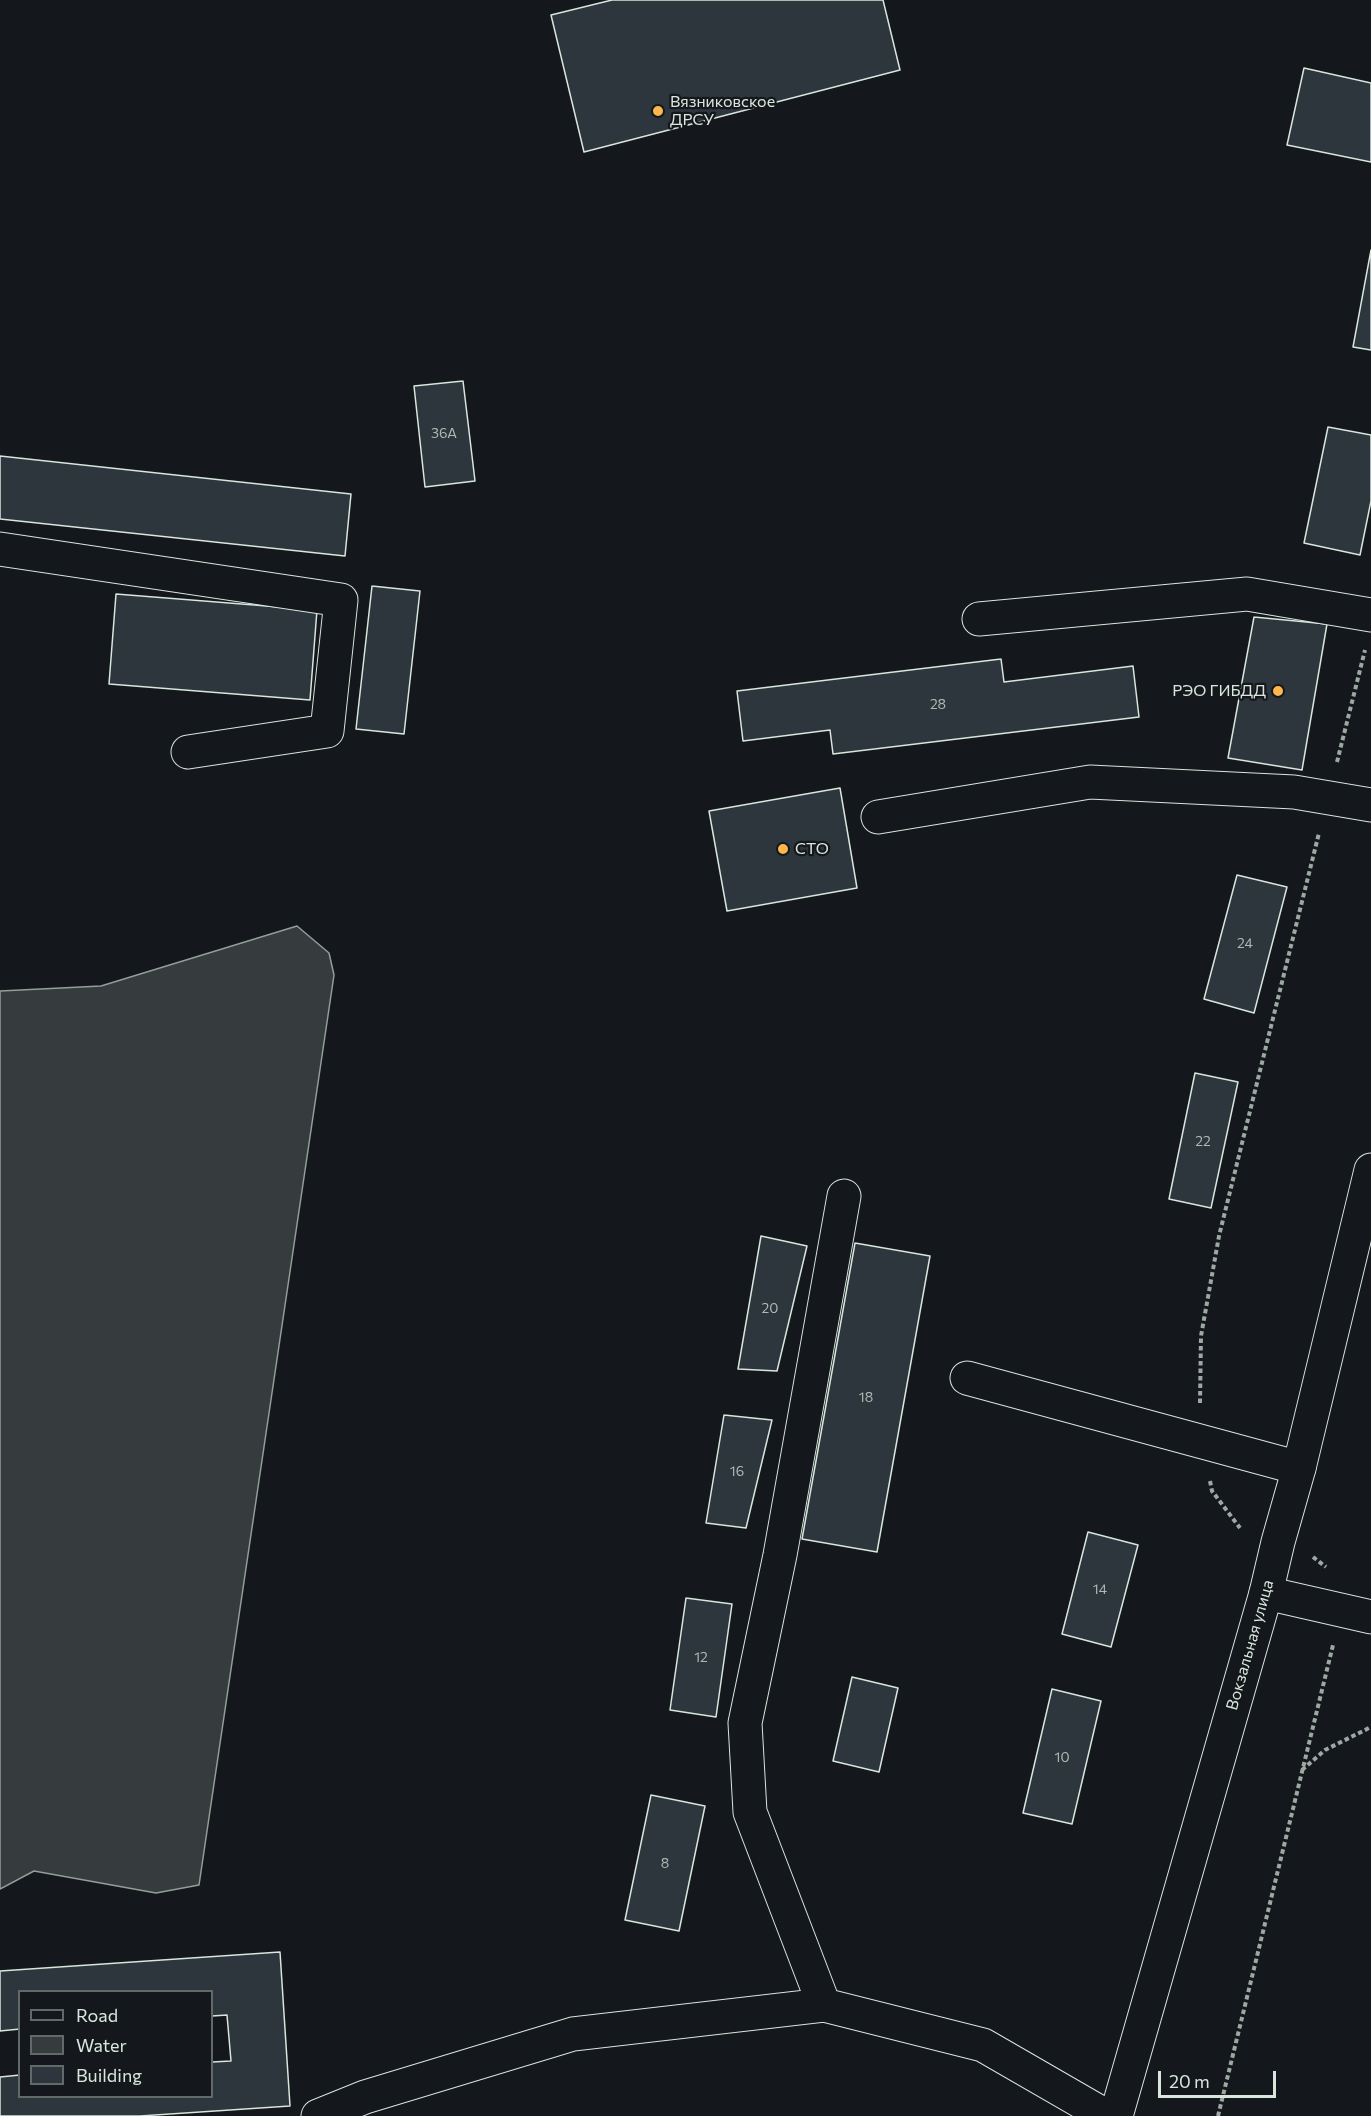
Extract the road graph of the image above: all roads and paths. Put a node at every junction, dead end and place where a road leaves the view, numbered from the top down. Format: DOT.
graph roads {
  1 [pos="0,549"];
  2 [pos="1371,615"];
  3 [pos="979,619"];
  4 [pos="1365,647"];
  5 [pos="188,752"];
  6 [pos="1328,798"];
  7 [pos="1371,805"];
  8 [pos="878,817"];
  9 [pos="1371,1170"];
  10 [pos="844,1196"];
  11 [pos="967,1377"];
  12 [pos="1200,1442"];
  13 [pos="1299,1468"];
  14 [pos="1240,1528"];
  15 [pos="1307,1552"];
  16 [pos="1266,1593"];
  17 [pos="1339,1609"];
  18 [pos="1371,1617"];
  19 [pos="1371,1727"];
  20 [pos="1301,1771"];
  21 [pos="824,2005"];
  22 [pos="318,2116"];
  23 [pos="1106,2116"];
  24 [pos="1116,2116"];
  25 [pos="1218,2116"];
  1 -- 5 [label="main road"];
  2 -- 3 [label="main road"];
  4 -- 6 [label="path"];
  6 -- 7 [label="main road"];
  6 -- 8 [label="main road"];
  6 -- 12 [label="path"];
  9 -- 13 [label="main road, Вокзальная улица"];
  10 -- 21 [label="main road"];
  11 -- 12 [label="main road"];
  12 -- 13 [label="main road"];
  12 -- 14 [label="path"];
  13 -- 16 [label="main road, Вокзальная улица"];
  15 -- 17 [label="path"];
  16 -- 17 [label="main road"];
  16 -- 24 [label="main road, Вокзальная улица"];
  17 -- 18 [label="main road"];
  17 -- 20 [label="path"];
  19 -- 20 [label="path"];
  20 -- 25 [label="path"];
  21 -- 22 [label="main road"];
  21 -- 23 [label="main road"];
}
